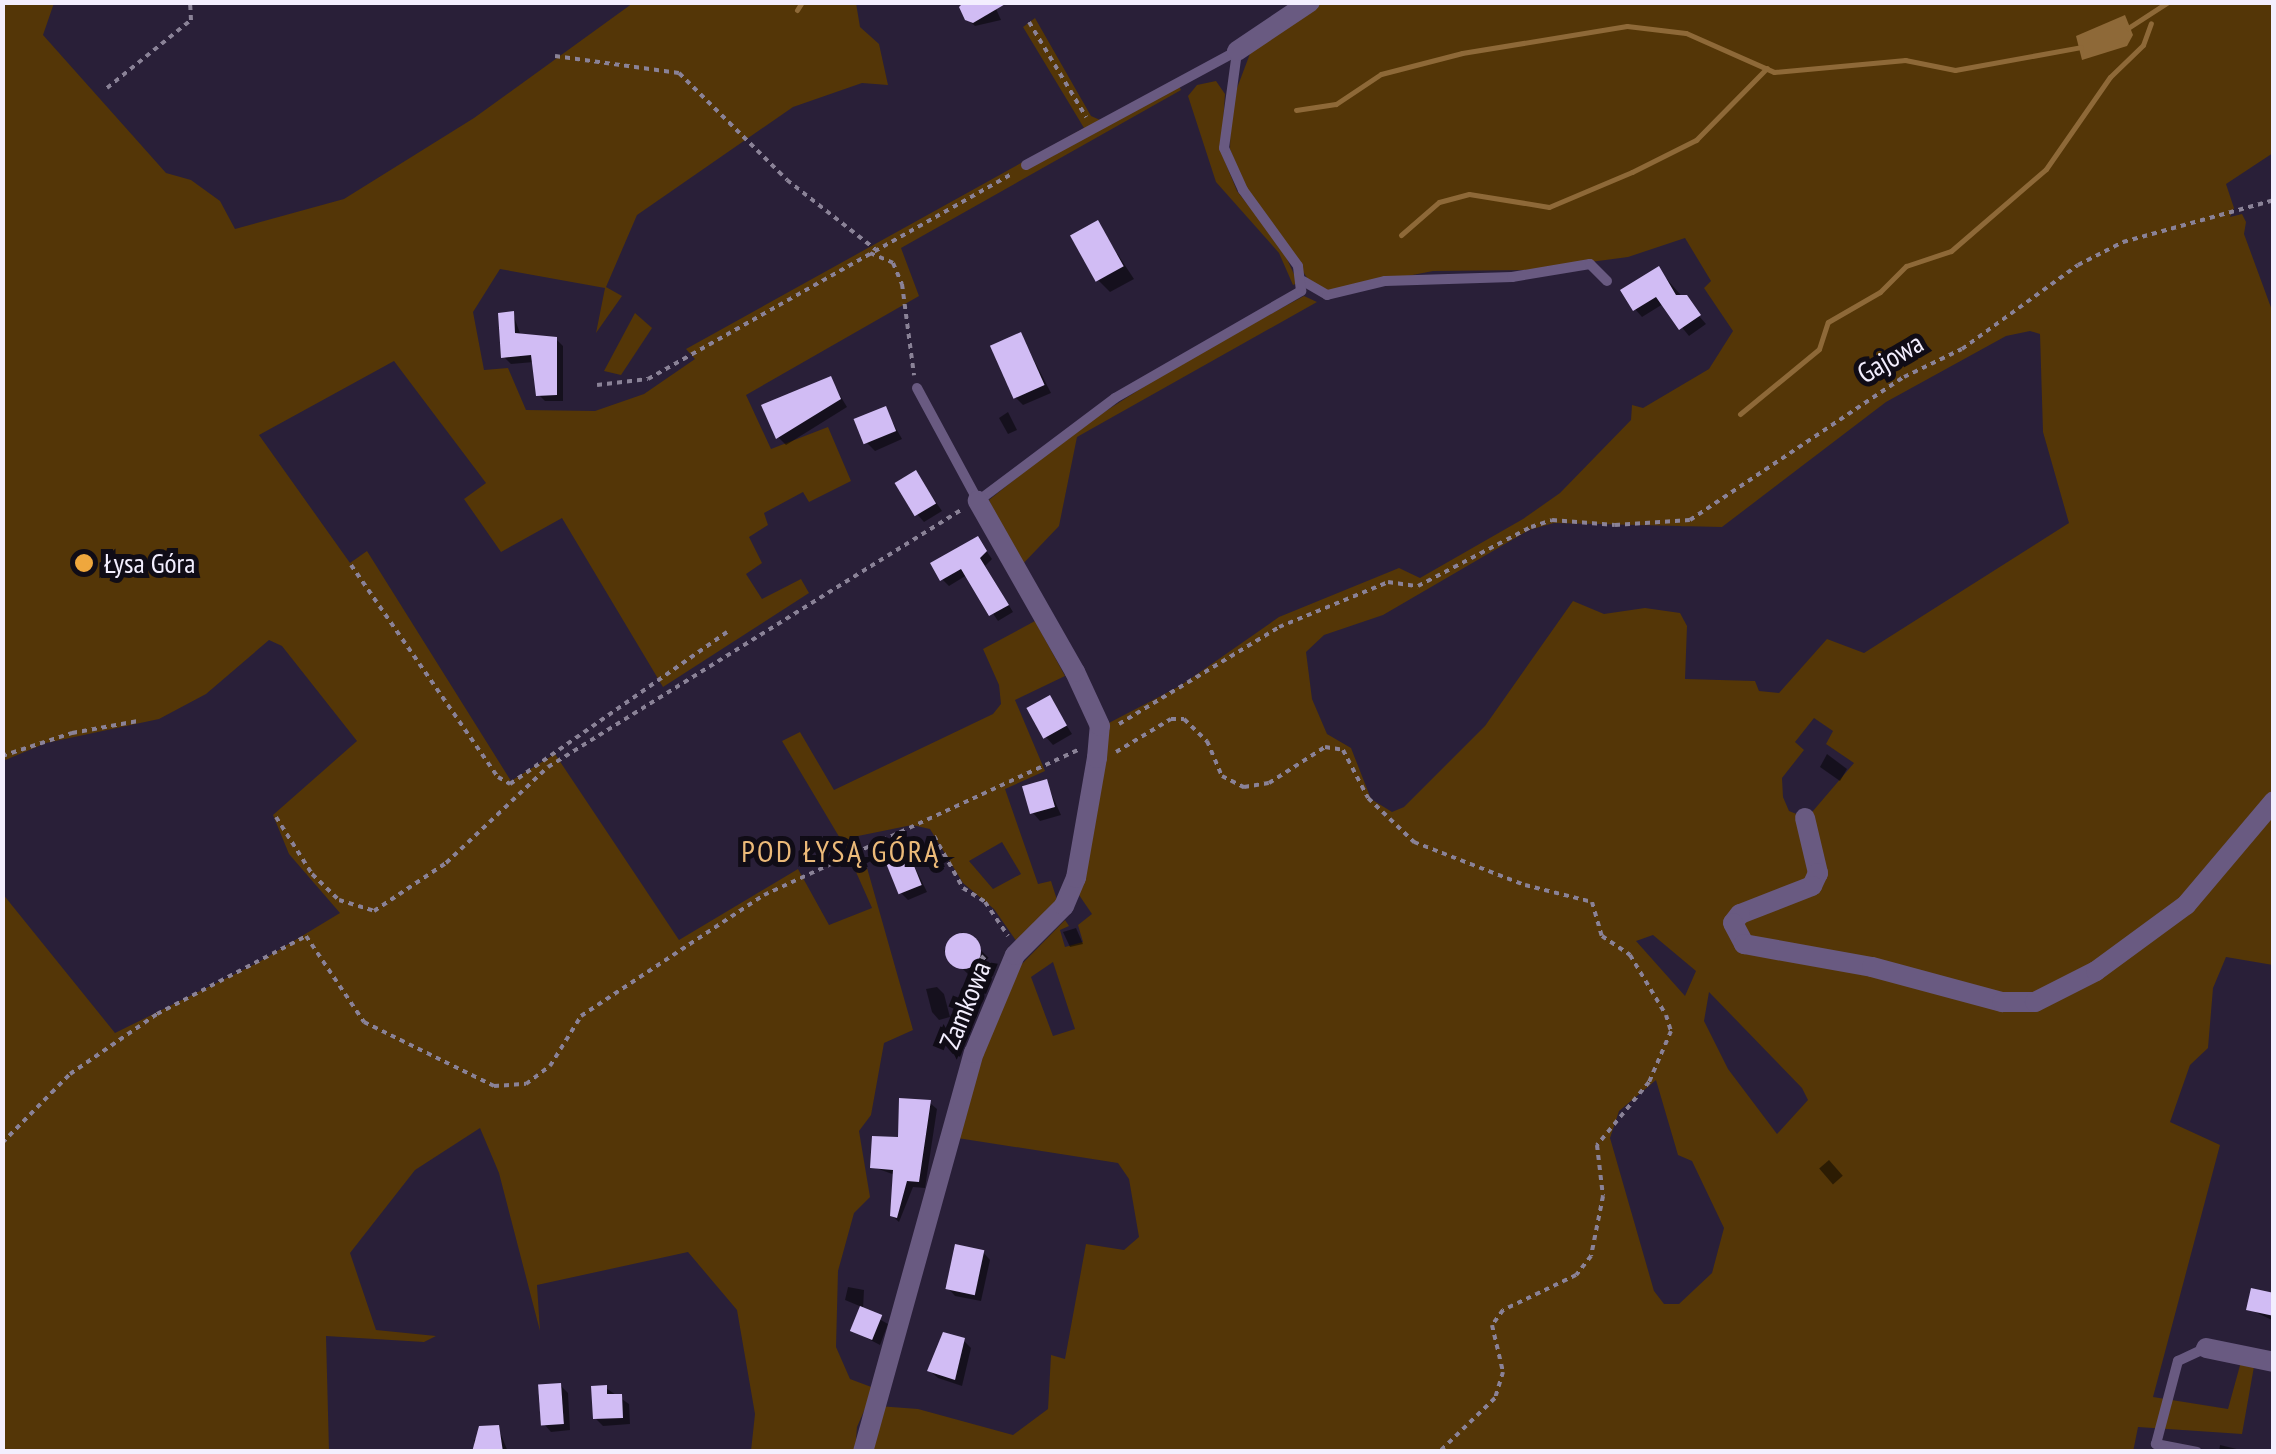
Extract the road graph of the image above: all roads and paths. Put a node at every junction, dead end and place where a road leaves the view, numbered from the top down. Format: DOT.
graph roads {
  1 [pos="190,2"];
  2 [pos="1310,2"];
  3 [pos="1029,22"];
  4 [pos="1238,51"];
  5 [pos="555,56"];
  6 [pos="107,88"];
  7 [pos="1102,125"];
  8 [pos="1026,166"];
  9 [pos="2274,200"];
  10 [pos="873,251"];
  11 [pos="1302,281"];
  12 [pos="1607,281"];
  13 [pos="597,385"];
  14 [pos="917,388"];
  15 [pos="978,501"];
  16 [pos="351,564"];
  17 [pos="726,632"];
  18 [pos="138,721"];
  19 [pos="1098,743"];
  20 [pos="2,756"];
  21 [pos="2274,801"];
  22 [pos="276,817"];
  23 [pos="1805,818"];
  24 [pos="934,836"];
  25 [pos="1018,953"];
  26 [pos="2,1143"];
  27 [pos="2206,1348"];
  28 [pos="2274,1362"];
  29 [pos="863,1452"];
  30 [pos="1439,1452"];
  31 [pos="2197,1452"];
  1 -- 6 [label="path"];
  2 -- 4 [label="street"];
  3 -- 7 [label="path"];
  4 -- 7 [label="lane"];
  4 -- 11 [label="lane"];
  5 -- 10 [label="path"];
  7 -- 8 [label="lane"];
  8 -- 10 [label="path"];
  9 -- 19 [label="path, Gajowa"];
  10 -- 13 [label="path"];
  10 -- 14 [label="path"];
  11 -- 12 [label="lane"];
  11 -- 15 [label="lane"];
  14 -- 15 [label="lane"];
  15 -- 19 [label="street"];
  15 -- 22 [label="path"];
  16 -- 17 [label="path"];
  18 -- 20 [label="path"];
  19 -- 25 [label="street, Zamkowa"];
  19 -- 26 [label="path"];
  19 -- 30 [label="path"];
  21 -- 23 [label="street"];
  24 -- 25 [label="path"];
  25 -- 29 [label="street, Zamkowa"];
  27 -- 28 [label="street"];
  27 -- 31 [label="lane"];
}
